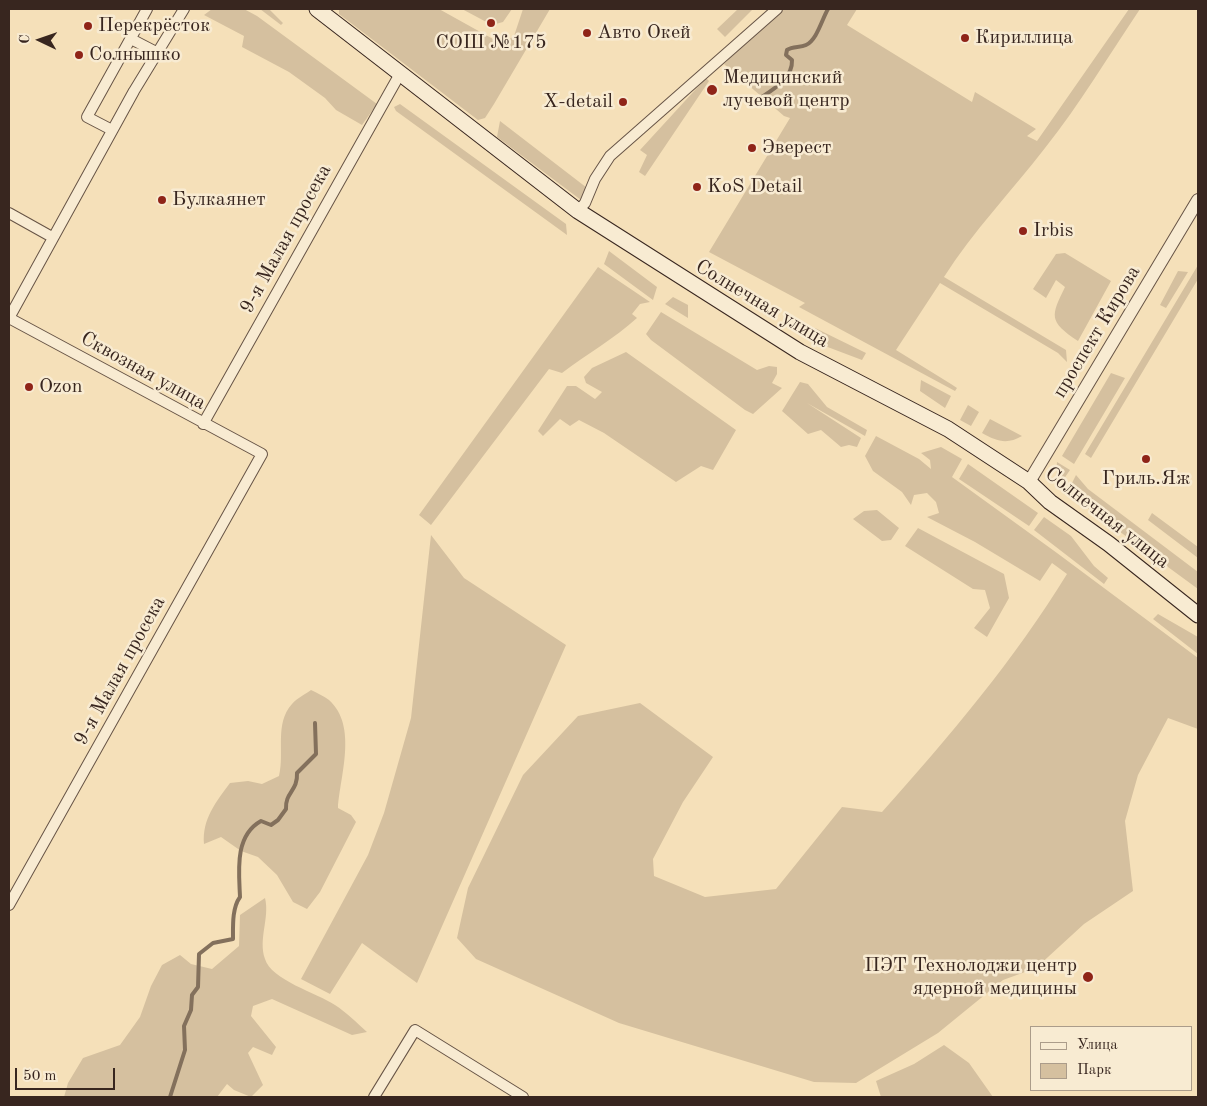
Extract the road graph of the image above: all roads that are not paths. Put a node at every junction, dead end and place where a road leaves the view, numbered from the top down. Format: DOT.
graph roads {
  1 [pos="147,9"];
  2 [pos="184,9"];
  3 [pos="317,9"];
  4 [pos="777,9"];
  5 [pos="131,39"];
  6 [pos="158,52"];
  7 [pos="401,72"];
  8 [pos="112,130"];
  9 [pos="1198,200"];
  10 [pos="578,211"];
  11 [pos="9,213"];
  12 [pos="52,237"];
  13 [pos="9,318"];
  14 [pos="203,424"];
  15 [pos="262,454"];
  16 [pos="1029,482"];
  17 [pos="1198,615"];
  18 [pos="9,905"];
  19 [pos="374,1097"];
  20 [pos="523,1097"];
  1 -- 5 [label="street"];
  2 -- 6 [label="street"];
  3 -- 7 [label="main road, Солнечная улица"];
  4 -- 10 [label="street"];
  5 -- 6 [label="street"];
  5 -- 8 [label="street"];
  6 -- 8 [label="street"];
  7 -- 10 [label="main road, Солнечная улица"];
  7 -- 14 [label="street, 9-я Малая просека"];
  8 -- 12 [label="street"];
  9 -- 16 [label="street, проспект Кирова"];
  10 -- 16 [label="main road, Солнечная улица"];
  11 -- 12 [label="street"];
  12 -- 13 [label="street"];
  13 -- 14 [label="street, Сквозная улица"];
  14 -- 15 [label="street, Сквозная улица"];
  15 -- 18 [label="street, 9-я Малая просека"];
  16 -- 17 [label="main road, Солнечная улица"];
  19 -- 20 [label="street"];
}
